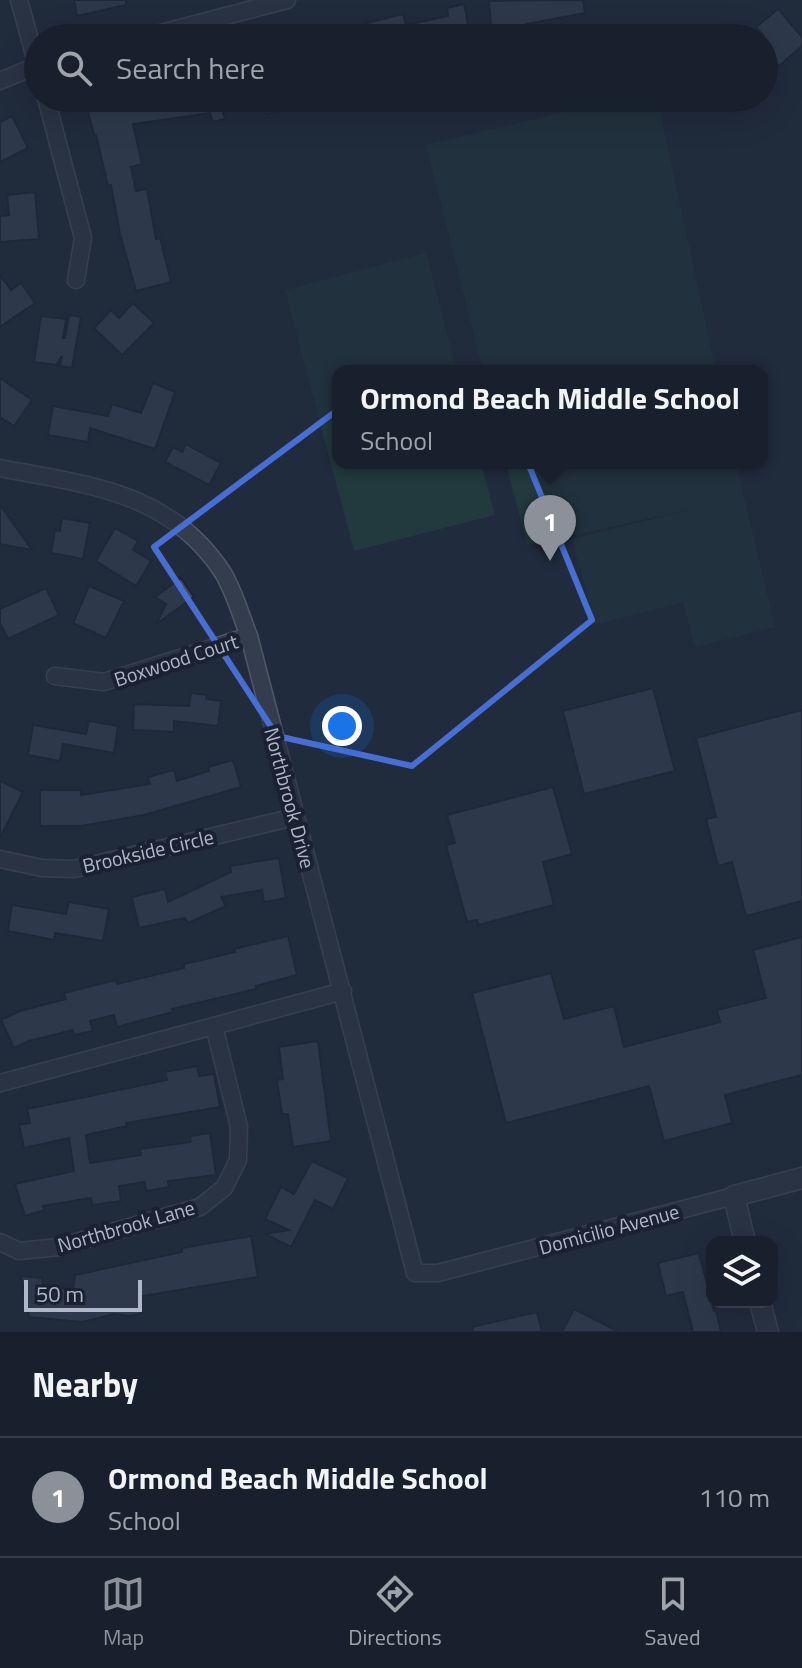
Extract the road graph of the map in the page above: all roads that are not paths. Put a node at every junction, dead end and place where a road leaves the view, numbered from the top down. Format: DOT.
graph roads {
  1 [pos="19,0"];
  2 [pos="287,0"];
  3 [pos="26,24"];
  4 [pos="195,24"];
  5 [pos="24,72"];
  6 [pos="0,81"];
  7 [pos="50,112"];
  8 [pos="76,280"];
  9 [pos="0,468"];
  10 [pos="249,636"];
  11 [pos="55,676"];
  12 [pos="295,817"];
  13 [pos="0,859"];
  14 [pos="343,991"];
  15 [pos="214,1026"];
  16 [pos="0,1083"];
  17 [pos="802,1178"];
  18 [pos="734,1196"];
  19 [pos="744,1236"];
  20 [pos="0,1242"];
  21 [pos="415,1273"];
  22 [pos="762,1308"];
  23 [pos="768,1332"];
  1 -- 3 [label="street"];
  2 -- 4 [label="street"];
  5 -- 6 [label="street"];
  7 -- 8 [label="street"];
  9 -- 10 [label="street, Northbrook Drive"];
  10 -- 11 [label="street, Boxwood Court"];
  10 -- 12 [label="street, Northbrook Drive"];
  12 -- 13 [label="street, Brookside Circle"];
  12 -- 14 [label="street, Northbrook Drive"];
  14 -- 15 [label="street"];
  14 -- 21 [label="street, Northbrook Drive"];
  15 -- 16 [label="street"];
  15 -- 20 [label="street, Northbrook Lane"];
  17 -- 18 [label="street, Domicilio Avenue"];
  18 -- 19 [label="street"];
  18 -- 21 [label="street, Domicilio Avenue"];
  22 -- 23 [label="street"];
}
